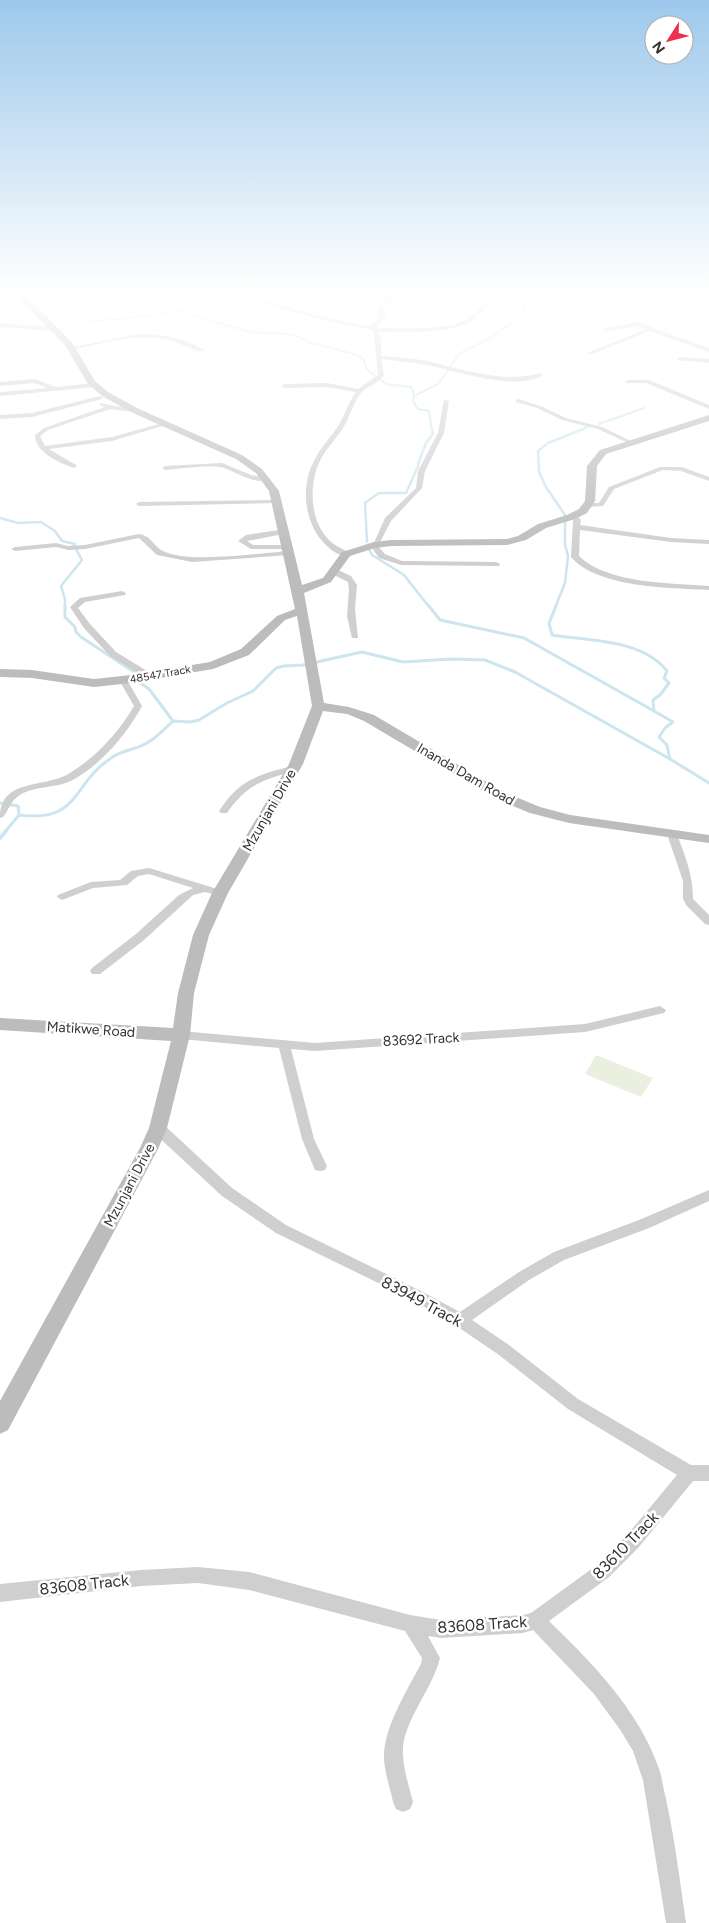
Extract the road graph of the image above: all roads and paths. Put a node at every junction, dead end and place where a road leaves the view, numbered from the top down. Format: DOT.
graph roads {
  1 [pos="90,378"];
  2 [pos="378,378"];
  3 [pos="503,378"];
  4 [pos="532,378"];
  5 [pos="628,382"];
  6 [pos="0,384"];
  7 [pos="95,385"];
  8 [pos="284,386"];
  9 [pos="56,388"];
  10 [pos="359,391"];
  11 [pos="0,394"];
  12 [pos="102,396"];
  13 [pos="518,400"];
  14 [pos="446,401"];
  15 [pos="709,407"];
  16 [pos="108,408"];
  17 [pos="134,410"];
  18 [pos="32,415"];
  19 [pos="0,417"];
  20 [pos="14,417"];
  21 [pos="709,418"];
  22 [pos="166,424"];
  23 [pos="630,442"];
  24 [pos="43,448"];
  25 [pos="74,466"];
  26 [pos="165,468"];
  27 [pos="268,479"];
  28 [pos="709,479"];
  29 [pos="278,502"];
  30 [pos="139,504"];
  31 [pos="587,505"];
  32 [pos="573,516"];
  33 [pos="576,527"];
  34 [pos="285,531"];
  35 [pos="709,542"];
  36 [pos="376,544"];
  37 [pos="15,549"];
  38 [pos="289,550"];
  39 [pos="346,554"];
  40 [pos="496,564"];
  41 [pos="335,572"];
  42 [pos="709,588"];
  43 [pos="298,591"];
  44 [pos="122,593"];
  45 [pos="302,610"];
  46 [pos="355,636"];
  47 [pos="0,673"];
  48 [pos="149,676"];
  49 [pos="123,680"];
  50 [pos="318,706"];
  51 [pos="293,769"];
  52 [pos="5,807"];
  53 [pos="224,811"];
  54 [pos="672,834"];
  55 [pos="709,839"];
  56 [pos="203,889"];
  57 [pos="220,894"];
  58 [pos="62,897"];
  59 [pos="709,921"];
  60 [pos="96,972"];
  61 [pos="660,1010"];
  62 [pos="0,1024"];
  63 [pos="181,1035"];
  64 [pos="284,1045"];
  65 [pos="158,1128"];
  66 [pos="320,1166"];
  67 [pos="709,1195"];
  68 [pos="460,1320"];
  69 [pos="0,1423"];
  70 [pos="690,1473"];
  71 [pos="709,1473"];
  72 [pos="0,1593"];
  73 [pos="536,1620"];
  74 [pos="410,1624"];
  75 [pos="403,1802"];
  76 [pos="676,1923"];
  1 -- 7 [label="main road, Mzunjani Drive"];
  2 -- 10 [label="street"];
  3 -- 4 [label="street"];
  5 -- 15 [label="street"];
  6 -- 9 [label="street"];
  7 -- 9 [label="street"];
  7 -- 12 [label="main road, Mzunjani Drive"];
  8 -- 10 [label="street"];
  9 -- 11 [label="street"];
  10 -- 39 [label="street"];
  12 -- 16 [label="street"];
  12 -- 17 [label="main road, Mzunjani Drive"];
  12 -- 18 [label="street"];
  13 -- 23 [label="street"];
  14 -- 36 [label="street"];
  16 -- 17 [label="street"];
  16 -- 24 [label="street"];
  17 -- 22 [label="main road, Mzunjani Drive"];
  18 -- 19 [label="street"];
  18 -- 20 [label="street"];
  21 -- 23 [label="main road"];
  22 -- 24 [label="street"];
  22 -- 27 [label="main road, Mzunjani Drive"];
  23 -- 31 [label="main road"];
  24 -- 25 [label="street"];
  26 -- 27 [label="street"];
  27 -- 29 [label="main road, Mzunjani Drive"];
  28 -- 31 [label="street"];
  29 -- 30 [label="street"];
  29 -- 34 [label="main road, Mzunjani Drive"];
  31 -- 32 [label="main road"];
  32 -- 33 [label="street"];
  32 -- 36 [label="main road"];
  33 -- 35 [label="street"];
  33 -- 42 [label="street"];
  34 -- 38 [label="main road, Mzunjani Drive"];
  34 -- 38 [label="street"];
  36 -- 39 [label="main road"];
  36 -- 40 [label="street"];
  37 -- 38 [label="street"];
  38 -- 43 [label="main road, Mzunjani Drive"];
  39 -- 41 [label="main road"];
  41 -- 43 [label="main road"];
  41 -- 46 [label="street"];
  43 -- 45 [label="main road, Mzunjani Drive"];
  44 -- 48 [label="street"];
  45 -- 48 [label="main road, 48547 Track"];
  45 -- 50 [label="main road, Mzunjani Drive"];
  47 -- 49 [label="main road, 48547 Track"];
  48 -- 49 [label="main road, 48547 Track"];
  49 -- 52 [label="street"];
  50 -- 51 [label="main road, Mzunjani Drive"];
  50 -- 54 [label="main road, Inanda Dam Road"];
  51 -- 53 [label="street"];
  51 -- 57 [label="main road, Mzunjani Drive"];
  54 -- 55 [label="main road, Inanda Dam Road"];
  54 -- 59 [label="street"];
  56 -- 57 [label="street"];
  56 -- 58 [label="street"];
  56 -- 60 [label="street"];
  57 -- 63 [label="main road, Mzunjani Drive"];
  61 -- 64 [label="street, 83692 Track"];
  62 -- 63 [label="main road, Matikwe Road"];
  63 -- 64 [label="street, 83692 Track"];
  63 -- 65 [label="main road, Mzunjani Drive"];
  64 -- 66 [label="street"];
  65 -- 68 [label="street, 83949 Track"];
  65 -- 69 [label="main road, Mzunjani Drive"];
  67 -- 68 [label="street"];
  68 -- 70 [label="street, 83949 Track"];
  70 -- 71 [label="street"];
  70 -- 73 [label="street, 83610 Track"];
  72 -- 74 [label="street, 83608 Track"];
  73 -- 74 [label="street, 83608 Track"];
  73 -- 76 [label="street, 83608 Track"];
  74 -- 75 [label="street"];
}
